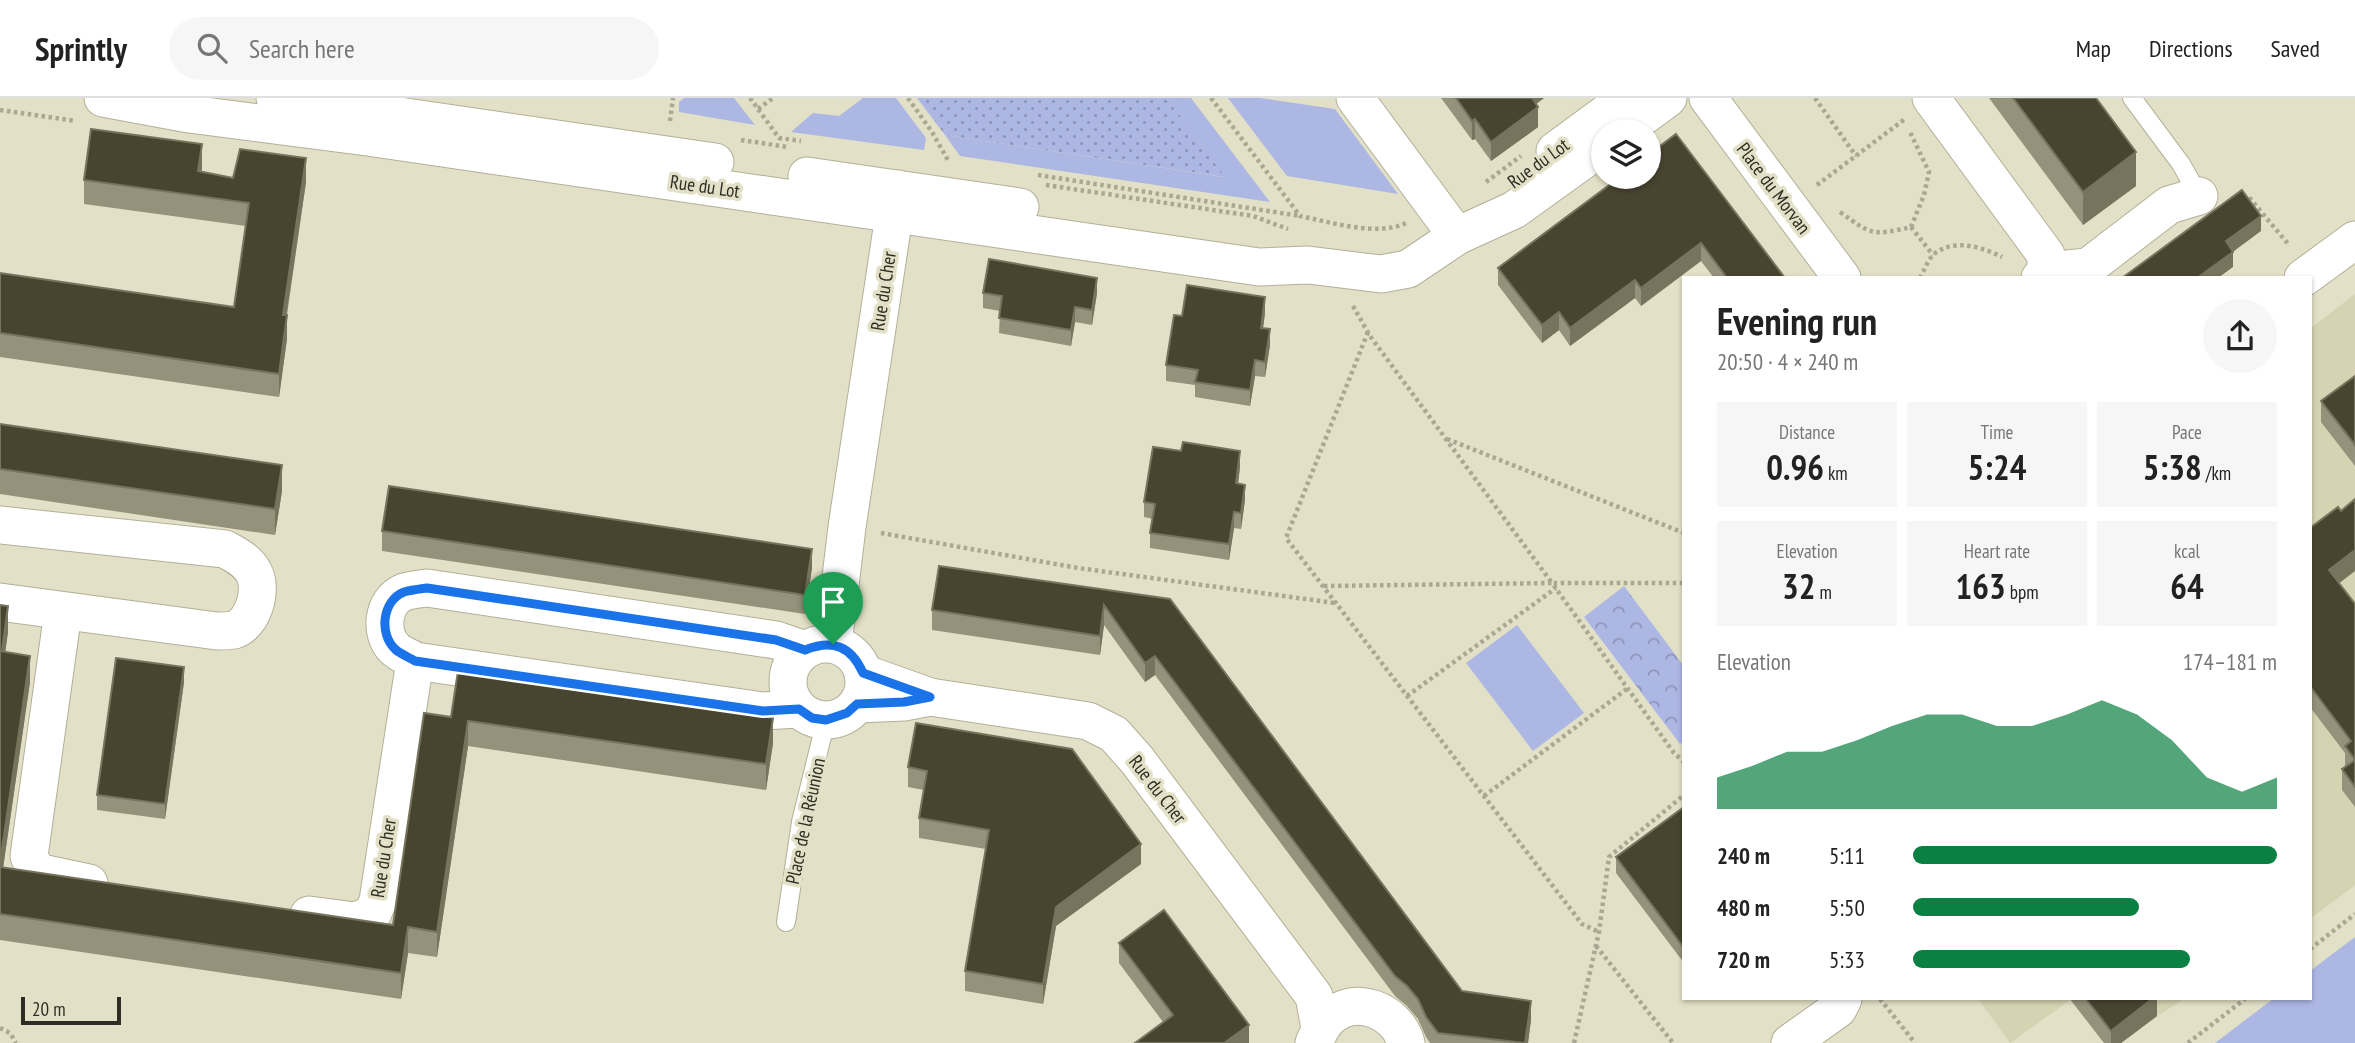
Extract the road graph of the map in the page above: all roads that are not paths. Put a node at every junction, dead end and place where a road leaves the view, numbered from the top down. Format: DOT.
graph roads {
  1 [pos="103,98"];
  2 [pos="275,98"];
  3 [pos="1355,98"];
  4 [pos="1627,98"];
  5 [pos="1668,98"];
  6 [pos="1708,98"];
  7 [pos="2132,98"];
  8 [pos="1915,111"];
  9 [pos="371,116"];
  10 [pos="1639,119"];
  11 [pos="1591,155"];
  12 [pos="2199,196"];
  13 [pos="896,201"];
  14 [pos="1457,236"];
  15 [pos="2355,240"];
  16 [pos="2032,272"];
  17 [pos="2308,275"];
  18 [pos="1841,276"];
  19 [pos="0,524"];
  20 [pos="0,602"];
  21 [pos="63,612"];
  22 [pos="819,647"];
  23 [pos="415,661"];
  24 [pos="836,702"];
  25 [pos="127,888"];
  26 [pos="274,910"];
  27 [pos="786,922"];
  28 [pos="1842,1000"];
  29 [pos="1323,1019"];
  30 [pos="1406,1043"];
  31 [pos="1790,1043"];
  1 -- 9 [label="street, Rue du Lot"];
  2 -- 9 [label="street, Rue du Lot"];
  3 -- 14 [label="street"];
  4 -- 14 [label="street, Rue du Lot"];
  5 -- 10 [label="street"];
  6 -- 18 [label="street, Place du Morvan"];
  7 -- 12 [label="lane"];
  8 -- 16 [label="street"];
  9 -- 13 [label="street, Rue du Lot"];
  11 -- 14 [label="street, Rue du Lot"];
  12 -- 16 [label="street"];
  13 -- 14 [label="street, Rue du Lot"];
  13 -- 22 [label="street, Rue du Cher"];
  15 -- 17 [label="street"];
  19 -- 21 [label="street"];
  20 -- 21 [label="street"];
  21 -- 25 [label="street"];
  22 -- 23 [label="street"];
  22 -- 24 [label="street"];
  22 -- 24 [label="street, Rue du Cher"];
  23 -- 24 [label="street"];
  23 -- 26 [label="street, Rue du Cher"];
  24 -- 27 [label="lane, Place de la Réunion"];
  24 -- 29 [label="street, Rue du Cher"];
  28 -- 31 [label="street"];
  29 -- 30 [label="street"];
}
